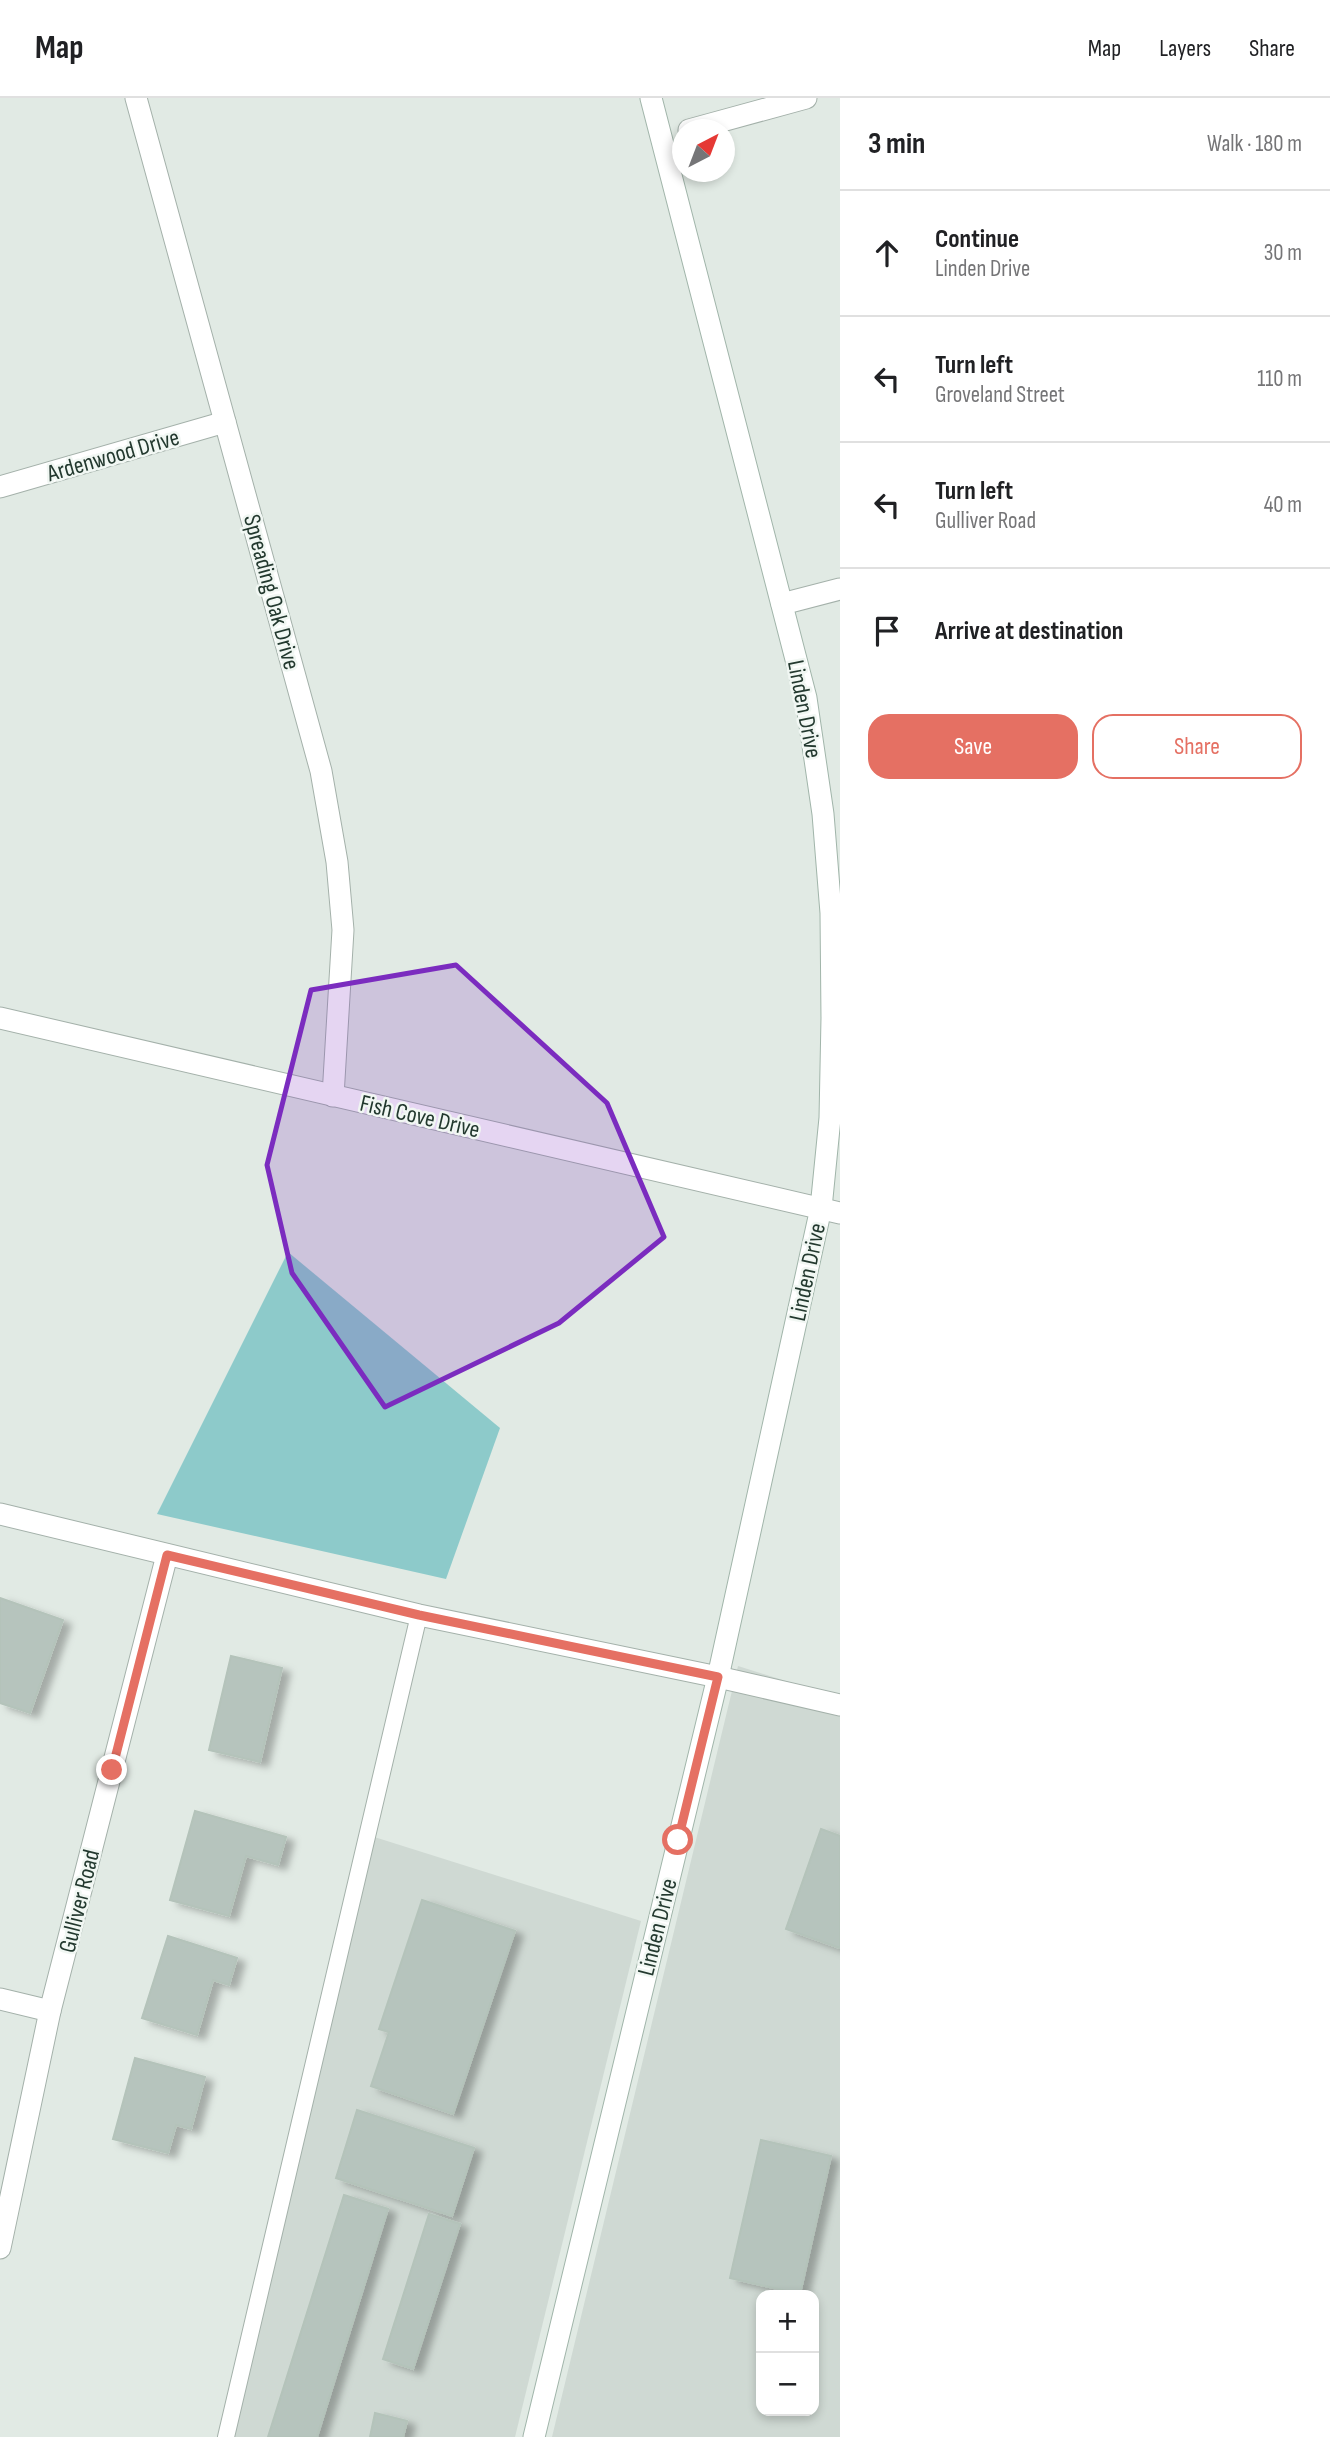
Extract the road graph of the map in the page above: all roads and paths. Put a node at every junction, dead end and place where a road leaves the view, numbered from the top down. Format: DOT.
graph roads {
  1 [pos="136,98"];
  2 [pos="651,98"];
  3 [pos="806,98"];
  4 [pos="730,119"];
  5 [pos="672,134"];
  6 [pos="661,137"];
  7 [pos="225,422"];
  8 [pos="0,488"];
  9 [pos="840,589"];
  10 [pos="782,604"];
  11 [pos="0,1018"];
  12 [pos="332,1096"];
  13 [pos="830,1211"];
  14 [pos="0,1514"];
  15 [pos="167,1555"];
  16 [pos="419,1615"];
  17 [pos="718,1677"];
  18 [pos="840,1705"];
  19 [pos="0,1999"];
  20 [pos="50,2011"];
  21 [pos="0,2248"];
  22 [pos="226,2437"];
  23 [pos="534,2437"];
  1 -- 7 [label="street, Spreading Oak Drive"];
  2 -- 6 [label="street, Linden Drive"];
  3 -- 4 [label="street"];
  5 -- 6 [label="street"];
  6 -- 10 [label="street, Linden Drive"];
  7 -- 8 [label="street, Ardenwood Drive"];
  7 -- 12 [label="street, Spreading Oak Drive"];
  9 -- 10 [label="street"];
  10 -- 13 [label="street, Linden Drive"];
  11 -- 12 [label="street, Fish Cove Drive"];
  12 -- 13 [label="street, Fish Cove Drive"];
  13 -- 17 [label="street, Linden Drive"];
  14 -- 15 [label="street"];
  15 -- 16 [label="street"];
  15 -- 20 [label="street, Gulliver Road"];
  16 -- 17 [label="street"];
  16 -- 22 [label="lane"];
  17 -- 18 [label="street"];
  17 -- 23 [label="street, Linden Drive"];
  19 -- 20 [label="street"];
  20 -- 21 [label="street, Gulliver Road"];
}
